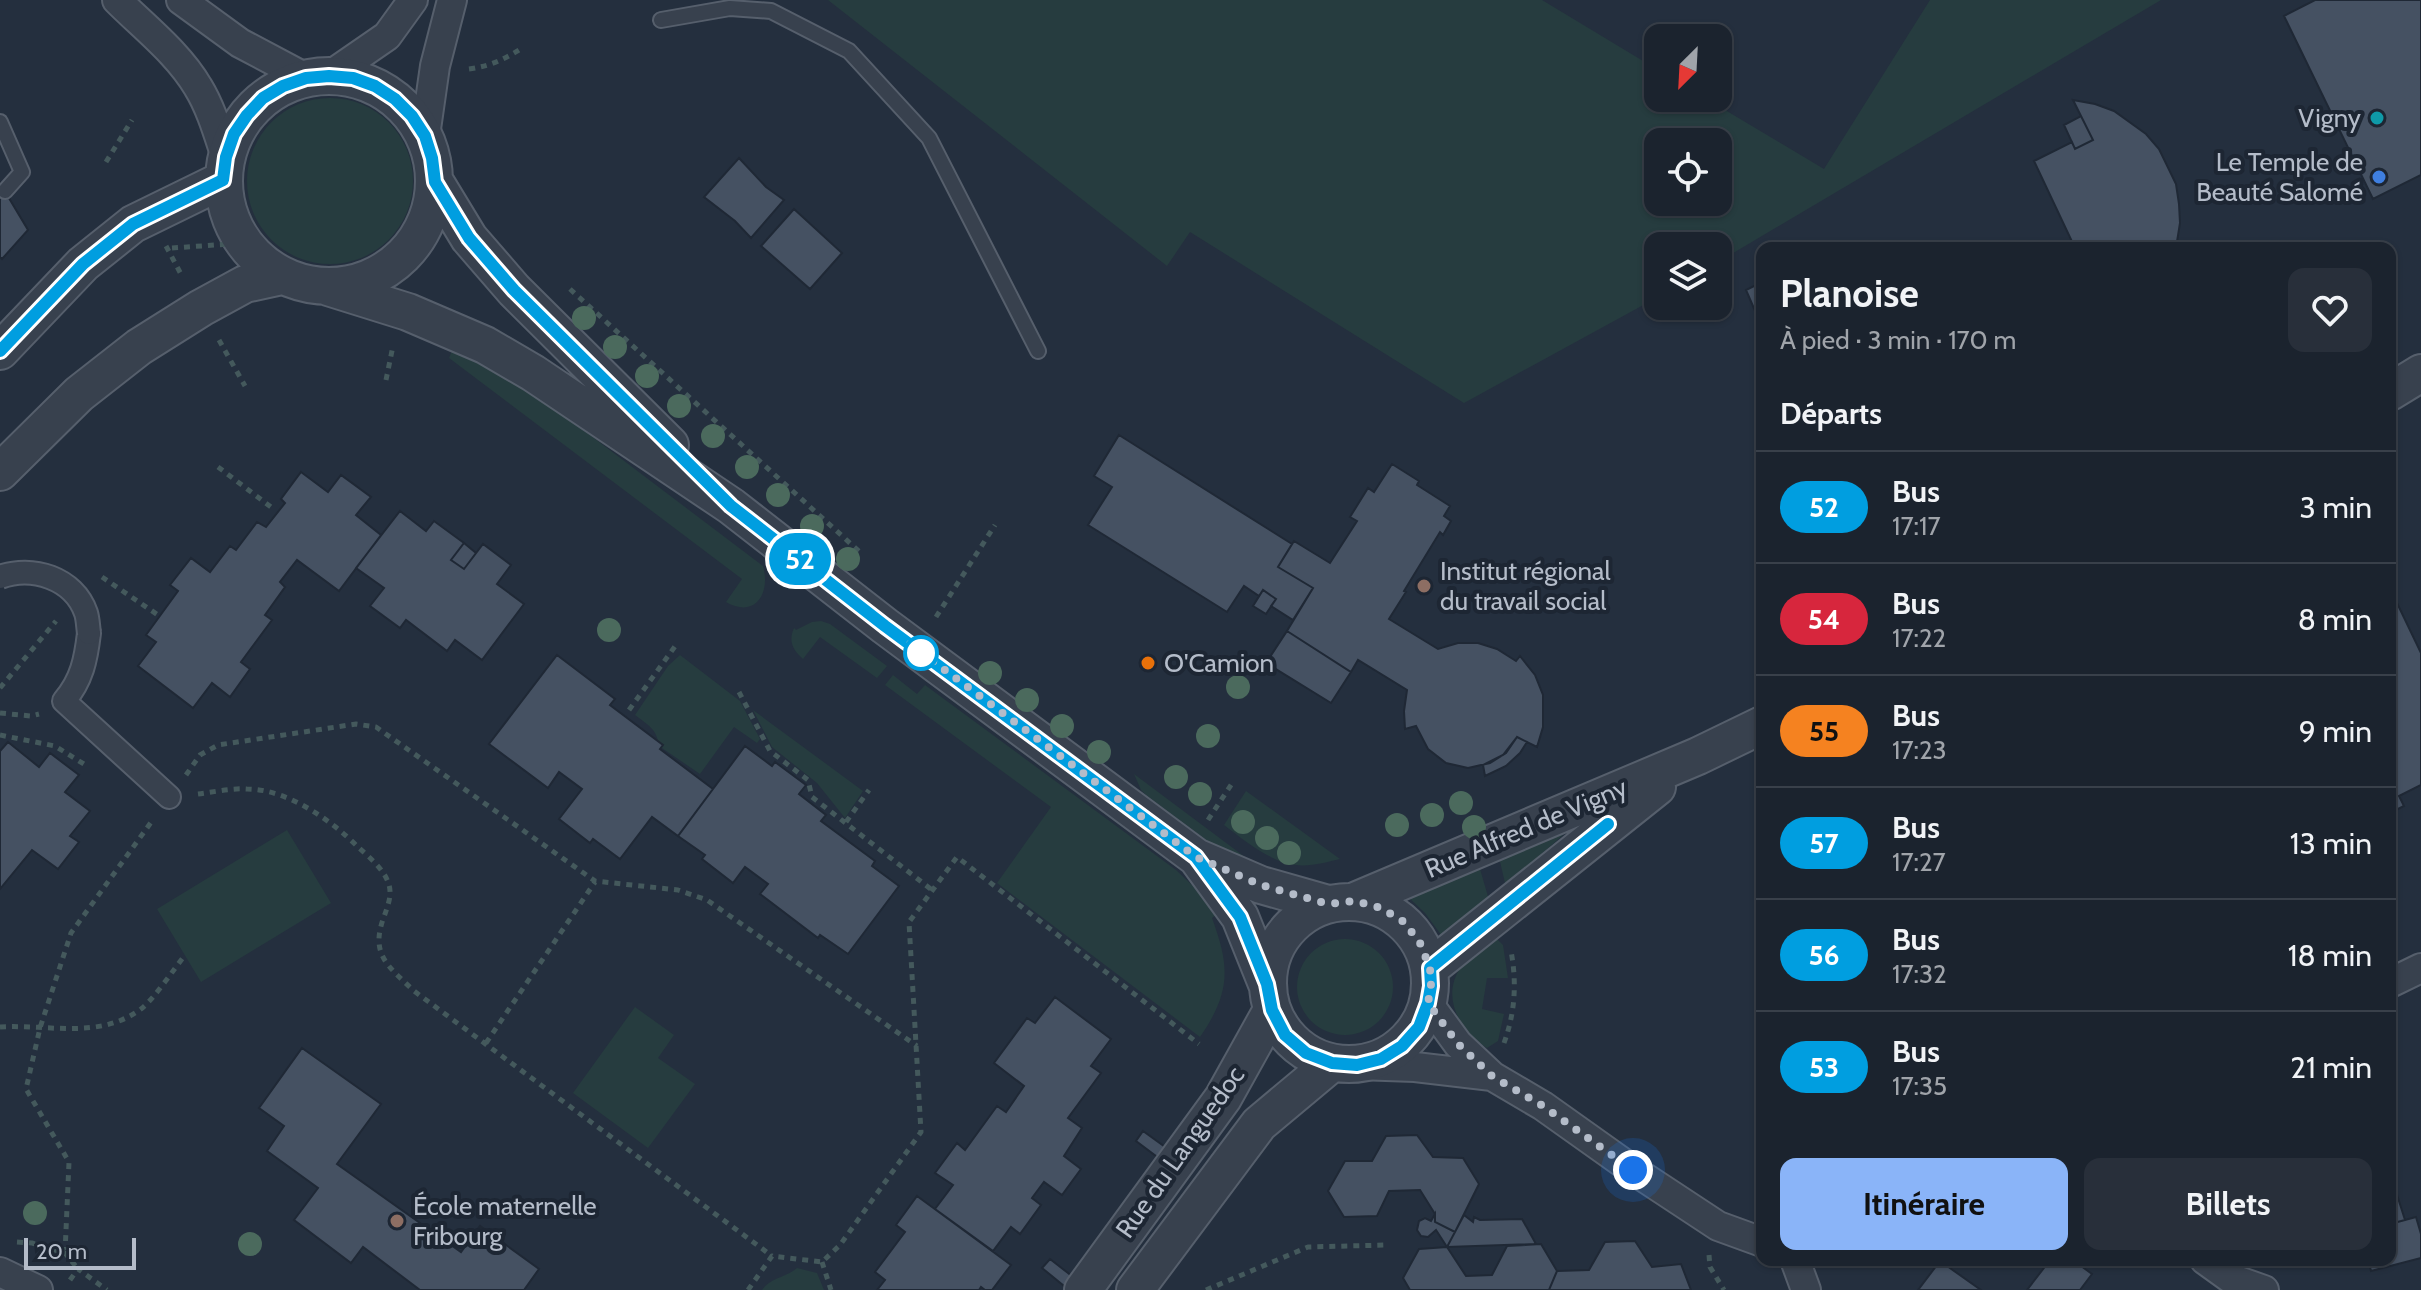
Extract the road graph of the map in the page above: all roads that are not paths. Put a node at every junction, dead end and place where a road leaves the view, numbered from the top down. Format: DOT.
graph roads {
  1 [pos="117,0"];
  2 [pos="181,0"];
  3 [pos="413,0"];
  4 [pos="452,0"];
  5 [pos="661,20"];
  6 [pos="318,77"];
  7 [pos="0,122"];
  8 [pos="425,136"];
  9 [pos="224,168"];
  10 [pos="435,182"];
  11 [pos="5,191"];
  12 [pos="282,276"];
  13 [pos="328,287"];
  14 [pos="0,351"];
  15 [pos="1038,351"];
  16 [pos="2421,373"];
  17 [pos="2396,388"];
  18 [pos="0,472"];
  19 [pos="731,506"];
  20 [pos="0,577"];
  21 [pos="1756,728"];
  22 [pos="1698,756"];
  23 [pos="169,797"];
  24 [pos="1196,857"];
  25 [pos="1341,903"];
  26 [pos="2421,968"];
  27 [pos="2396,980"];
  28 [pos="1429,985"];
  29 [pos="1270,997"];
  30 [pos="1344,1064"];
  31 [pos="1492,1076"];
  32 [pos="1756,1240"];
  33 [pos="1797,1266"];
  34 [pos="2213,1266"];
  35 [pos="0,1272"];
  36 [pos="38,1290"];
  37 [pos="1083,1290"];
  38 [pos="1135,1290"];
  39 [pos="1806,1290"];
  40 [pos="2264,1290"];
  1 -- 9 [label="street"];
  2 -- 6 [label="street"];
  3 -- 6 [label="street"];
  4 -- 8 [label="street"];
  5 -- 15 [label="lane"];
  6 -- 8 [label="street"];
  6 -- 9 [label="street"];
  7 -- 11 [label="lane"];
  8 -- 10 [label="street"];
  9 -- 12 [label="street"];
  9 -- 14 [label="street"];
  10 -- 13 [label="street"];
  10 -- 19 [label="street"];
  12 -- 13 [label="street"];
  12 -- 18 [label="street"];
  13 -- 19 [label="street"];
  16 -- 17 [label="street"];
  19 -- 24 [label="street"];
  20 -- 23 [label="street, bridge"];
  21 -- 22 [label="street, Rue Alfred de Vigny"];
  22 -- 25 [label="street, Rue Alfred de Vigny"];
  22 -- 28 [label="street, Rue Alfred de Vigny"];
  24 -- 25 [label="street"];
  24 -- 29 [label="street"];
  25 -- 28 [label="street"];
  25 -- 29 [label="street"];
  26 -- 27 [label="street"];
  28 -- 30 [label="street"];
  28 -- 31 [label="street"];
  29 -- 30 [label="street"];
  29 -- 37 [label="street, Rue du Languedoc"];
  30 -- 31 [label="street"];
  30 -- 38 [label="street, Rue du Languedoc"];
  31 -- 32 [label="street"];
  33 -- 39 [label="street"];
  34 -- 40 [label="street"];
  35 -- 36 [label="street"];
}
